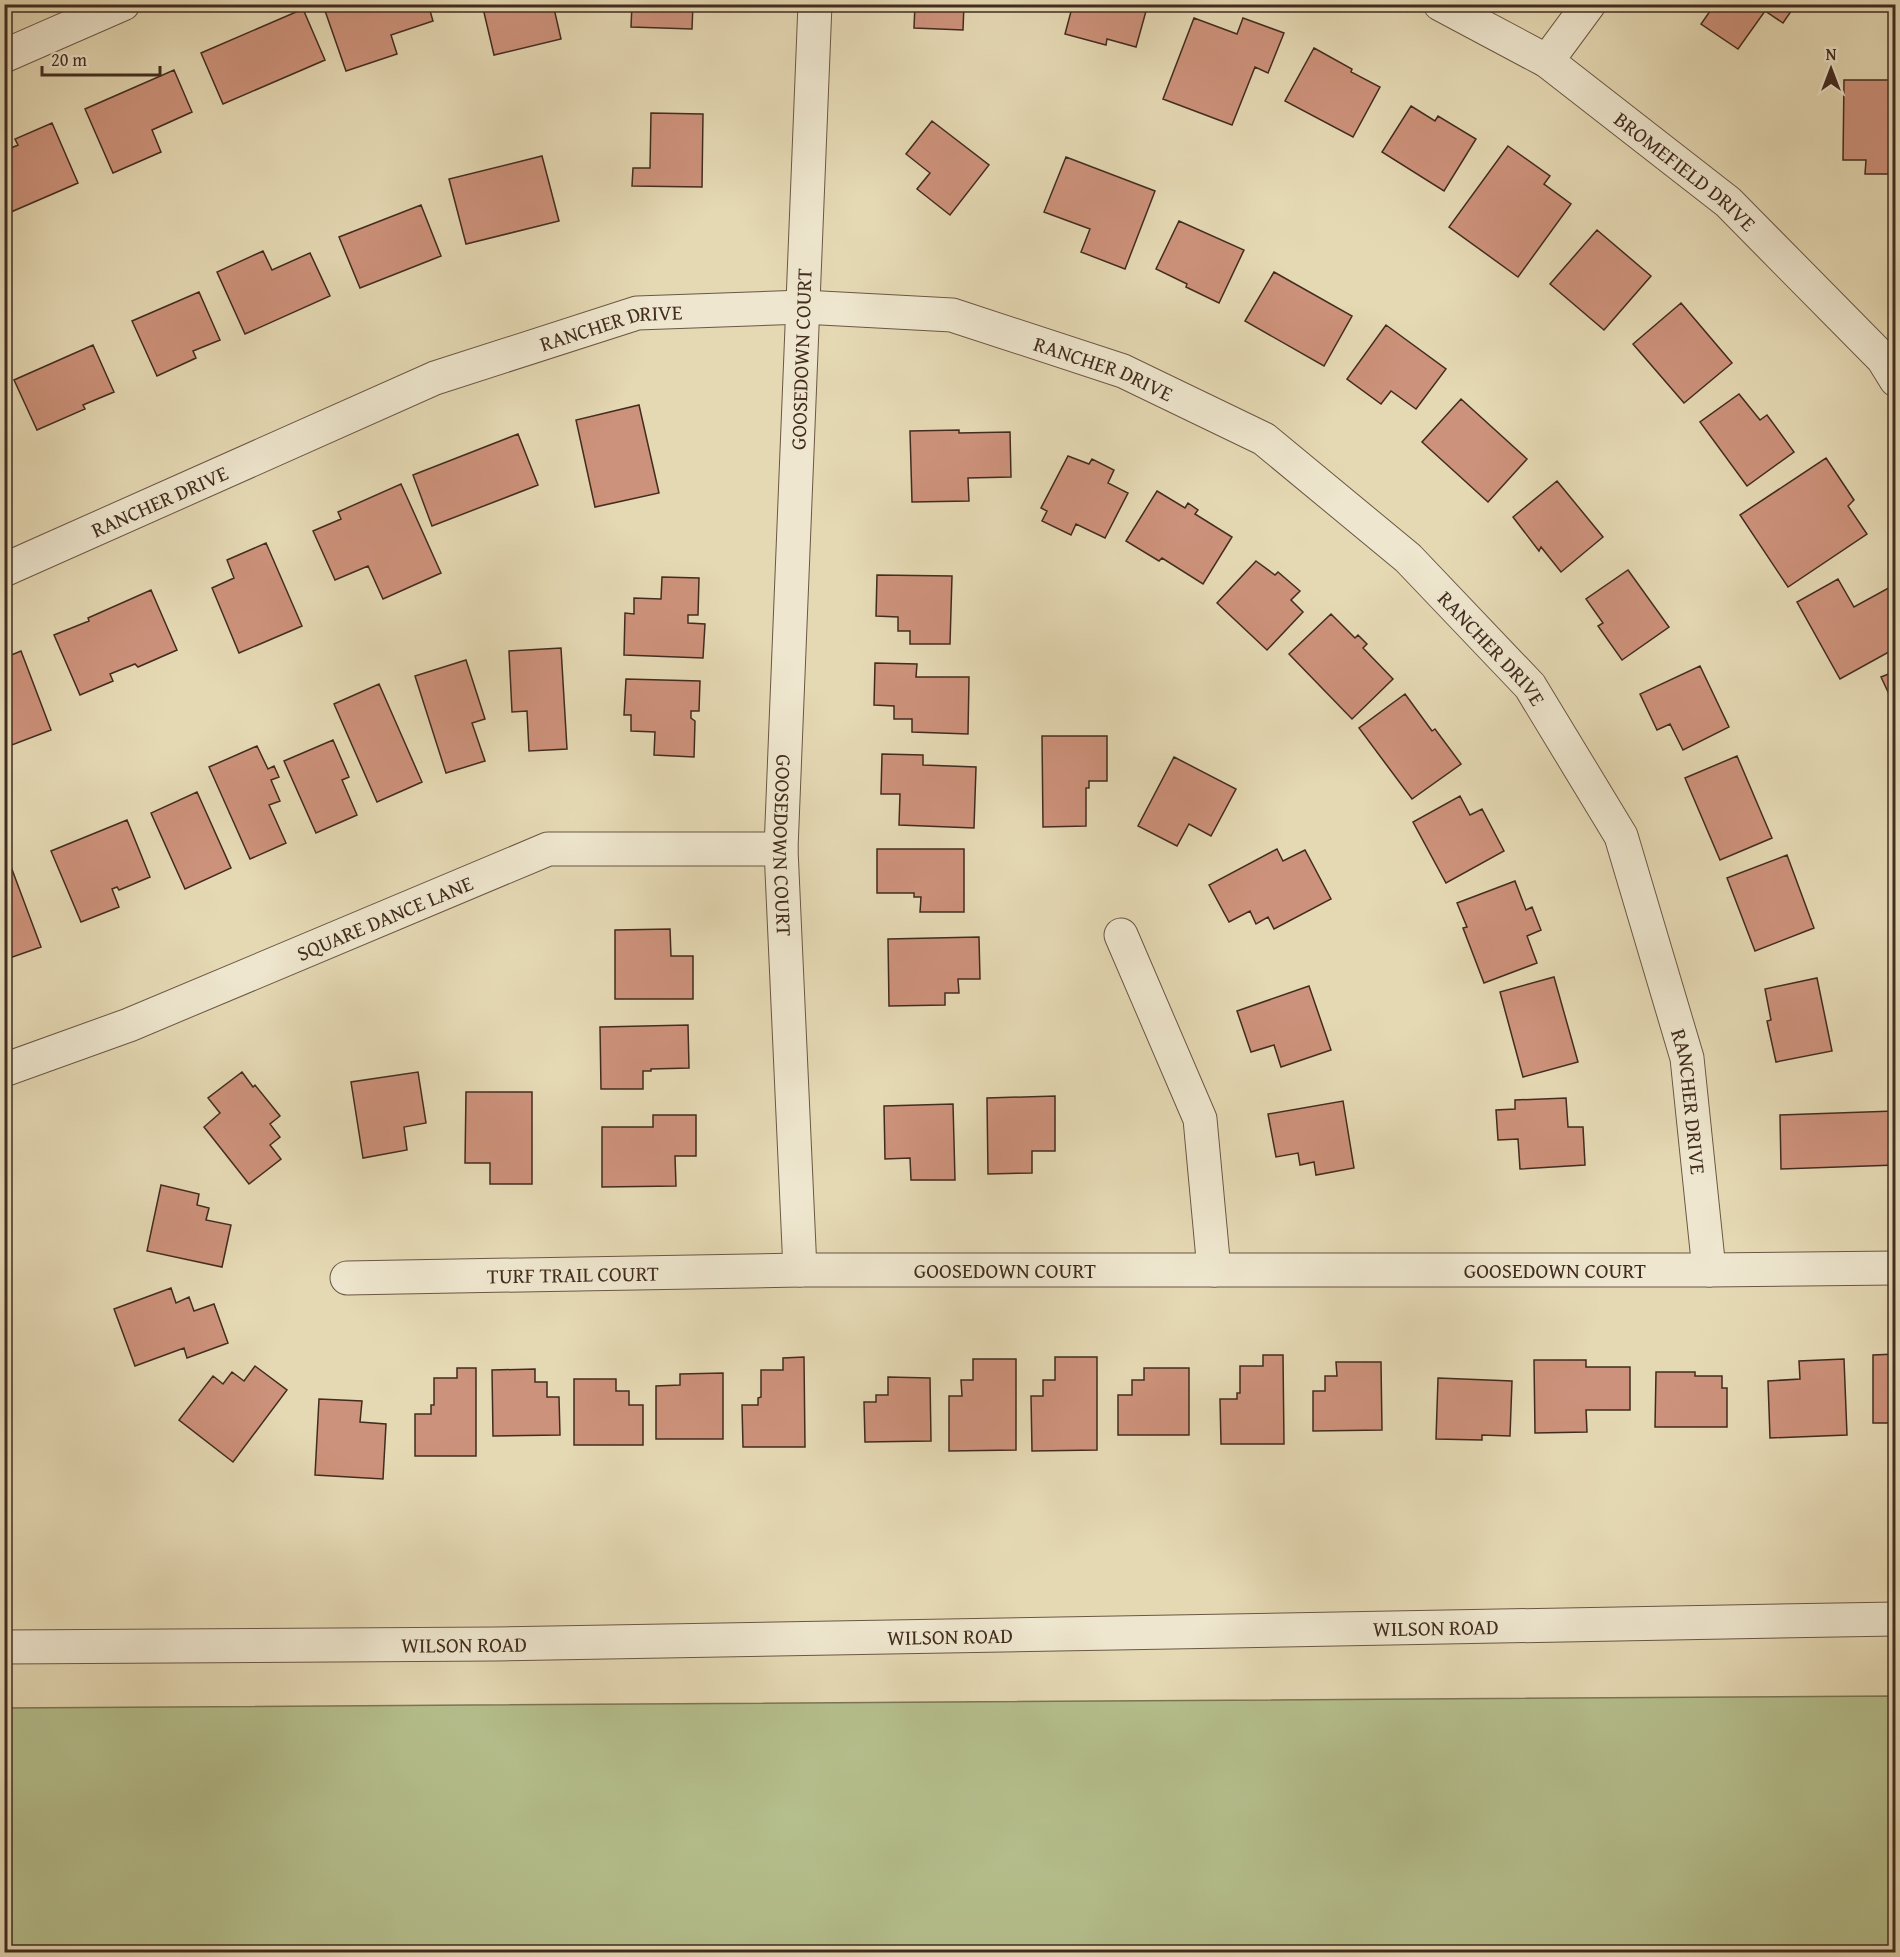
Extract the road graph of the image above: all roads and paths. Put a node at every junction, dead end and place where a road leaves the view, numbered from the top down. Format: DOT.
graph roads {
  1 [pos="123,4"];
  2 [pos="815,4"];
  3 [pos="1440,4"];
  4 [pos="1589,4"];
  5 [pos="4,56"];
  6 [pos="1547,61"];
  7 [pos="803,307"];
  8 [pos="1896,380"];
  9 [pos="4,570"];
  10 [pos="781,849"];
  11 [pos="1121,935"];
  12 [pos="4,1070"];
  13 [pos="1896,1268"];
  14 [pos="800,1270"];
  15 [pos="1214,1270"];
  16 [pos="1709,1270"];
  17 [pos="347,1278"];
  18 [pos="1896,1619"];
  19 [pos="4,1647"];
  1 -- 5 [label="street"];
  2 -- 7 [label="street, GOOSEDOWN COURT"];
  3 -- 6 [label="street, BROMEFIELD DRIVE"];
  4 -- 6 [label="street"];
  6 -- 8 [label="street, BROMEFIELD DRIVE"];
  7 -- 9 [label="street, RANCHER DRIVE"];
  7 -- 10 [label="street, GOOSEDOWN COURT"];
  7 -- 16 [label="street, RANCHER DRIVE"];
  10 -- 12 [label="street, SQUARE DANCE LANE"];
  10 -- 14 [label="street, GOOSEDOWN COURT"];
  11 -- 15 [label="street"];
  13 -- 16 [label="street, GOOSEDOWN COURT"];
  14 -- 15 [label="street, GOOSEDOWN COURT"];
  14 -- 17 [label="street, TURF TRAIL COURT"];
  15 -- 16 [label="street, GOOSEDOWN COURT"];
  18 -- 19 [label="street, WILSON ROAD"];
}
